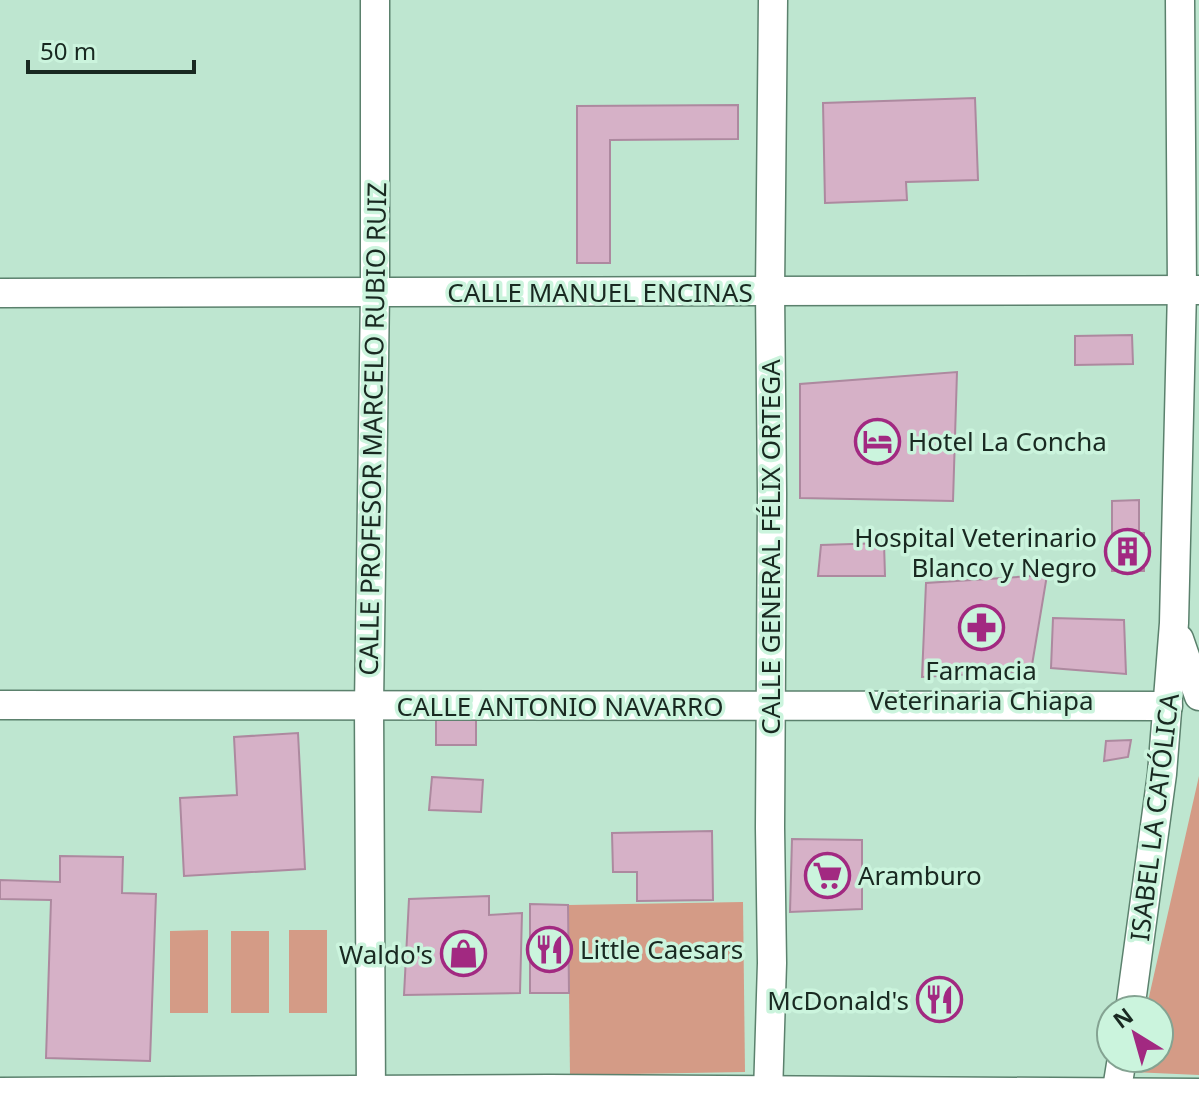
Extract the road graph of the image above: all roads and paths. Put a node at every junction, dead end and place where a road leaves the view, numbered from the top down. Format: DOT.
graph roads {
  1 [pos="375,0"];
  2 [pos="773,0"];
  3 [pos="1180,0"];
  4 [pos="1190,290"];
  5 [pos="770,291"];
  6 [pos="375,292"];
  7 [pos="0,293"];
  8 [pos="1174,623"];
  9 [pos="1199,696"];
  10 [pos="0,705"];
  11 [pos="369,705"];
  12 [pos="771,706"];
  13 [pos="1168,706"];
  14 [pos="1132,994"];
  15 [pos="1119,1074"];
  16 [pos="0,1096"];
  17 [pos="371,1096"];
  18 [pos="768,1096"];
  19 [pos="1115,1097"];
  20 [pos="1199,1097"];
  1 -- 6 [label="street, CALLE PROFESOR MARCELO RUBIO RUIZ"];
  2 -- 5 [label="street, CALLE GENERAL FÉLIX ORTEGA"];
  3 -- 4 [label="street, ISABEL LA CATÓLICA"];
  4 -- 5 [label="street, CALLE MANUEL ENCINAS"];
  4 -- 8 [label="street, ISABEL LA CATÓLICA"];
  5 -- 6 [label="street, CALLE MANUEL ENCINAS"];
  5 -- 12 [label="street, CALLE GENERAL FÉLIX ORTEGA"];
  6 -- 7 [label="street, CALLE MANUEL ENCINAS"];
  6 -- 11 [label="street, CALLE PROFESOR MARCELO RUBIO RUIZ"];
  8 -- 9 [label="street"];
  8 -- 13 [label="street, ISABEL LA CATÓLICA"];
  10 -- 11 [label="street, CALLE ANTONIO NAVARRO"];
  11 -- 12 [label="street, CALLE ANTONIO NAVARRO"];
  11 -- 17 [label="street, CALLE PROFESOR MARCELO RUBIO RUIZ"];
  12 -- 13 [label="street, CALLE ANTONIO NAVARRO"];
  12 -- 18 [label="street, CALLE GENERAL FÉLIX ORTEGA"];
  13 -- 14 [label="street, ISABEL LA CATÓLICA"];
  15 -- 19 [label="street"];
  16 -- 17 [label="main road"];
  17 -- 18 [label="main road"];
  18 -- 19 [label="main road"];
  19 -- 20 [label="main road"];
}
